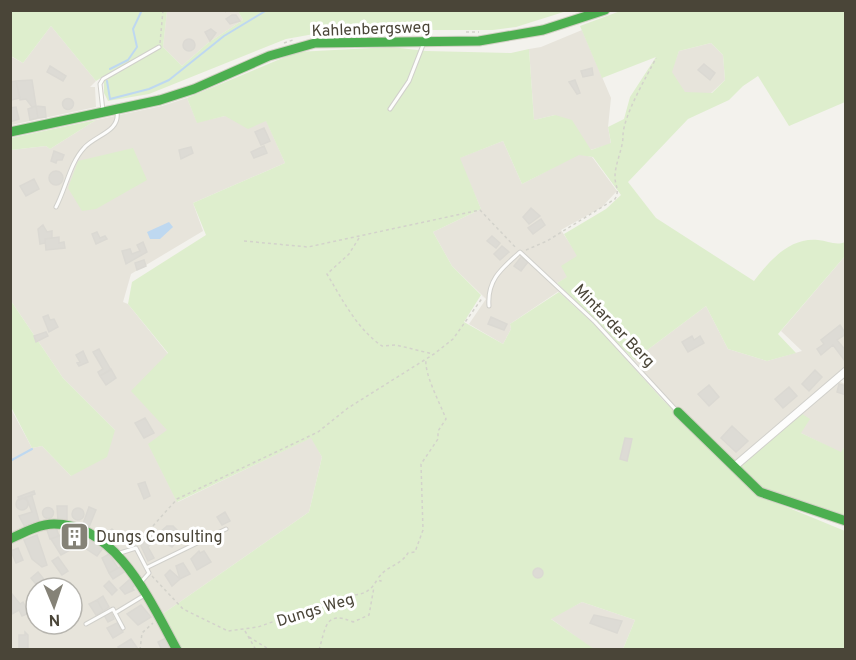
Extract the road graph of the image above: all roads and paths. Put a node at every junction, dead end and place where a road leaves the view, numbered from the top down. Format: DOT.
graph roads {
  1 [pos="163,10"];
  2 [pos="605,10"];
  3 [pos="424,40"];
  4 [pos="159,47"];
  5 [pos="656,58"];
  6 [pos="390,109"];
  7 [pos="110,111"];
  8 [pos="10,132"];
  9 [pos="56,207"];
  10 [pos="359,238"];
  11 [pos="244,241"];
  12 [pos="520,252"];
  13 [pos="488,289"];
  14 [pos="489,306"];
  15 [pos="434,354"];
  16 [pos="426,359"];
  17 [pos="846,371"];
  18 [pos="678,412"];
  19 [pos="735,466"];
  20 [pos="846,521"];
  21 [pos="226,529"];
  22 [pos="10,539"];
  23 [pos="136,548"];
  24 [pos="116,555"];
  25 [pos="148,567"];
  26 [pos="149,573"];
  27 [pos="138,584"];
  28 [pos="374,585"];
  29 [pos="146,595"];
  30 [pos="115,613"];
  31 [pos="160,619"];
  32 [pos="86,624"];
  33 [pos="123,628"];
  34 [pos="244,630"];
  35 [pos="249,637"];
  36 [pos="140,650"];
  37 [pos="177,650"];
  38 [pos="256,650"];
  39 [pos="270,650"];
  40 [pos="319,650"];
  1 -- 4 [label="path"];
  2 -- 3 [label="street, Kahlenbergsweg"];
  3 -- 6 [label="lane"];
  3 -- 7 [label="street, Kahlenbergsweg"];
  4 -- 7 [label="lane"];
  5 -- 12 [label="path"];
  7 -- 8 [label="street, Kahlenbergsweg"];
  7 -- 9 [label="lane"];
  10 -- 11 [label="path"];
  10 -- 12 [label="path"];
  10 -- 15 [label="path"];
  12 -- 13 [label="lane"];
  12 -- 18 [label="lane, Mintarder Berg"];
  13 -- 14 [label="lane"];
  13 -- 15 [label="path"];
  15 -- 16 [label="path"];
  16 -- 23 [label="path"];
  16 -- 28 [label="path, Dungs Weg"];
  17 -- 19 [label="street"];
  18 -- 19 [label="street, Mintarder Berg"];
  19 -- 20 [label="street, Mintarder Berg"];
  21 -- 25 [label="lane"];
  22 -- 24 [label="street"];
  23 -- 24 [label="lane"];
  23 -- 25 [label="lane"];
  24 -- 27 [label="street"];
  25 -- 26 [label="lane"];
  26 -- 27 [label="lane"];
  26 -- 34 [label="path, Dungs Weg"];
  27 -- 29 [label="street"];
  28 -- 34 [label="path, Dungs Weg"];
  28 -- 40 [label="path"];
  29 -- 30 [label="lane"];
  29 -- 31 [label="street"];
  30 -- 32 [label="lane"];
  30 -- 33 [label="lane"];
  31 -- 36 [label="path"];
  31 -- 37 [label="street"];
  34 -- 35 [label="path"];
  35 -- 38 [label="path"];
  35 -- 39 [label="path"];
}
